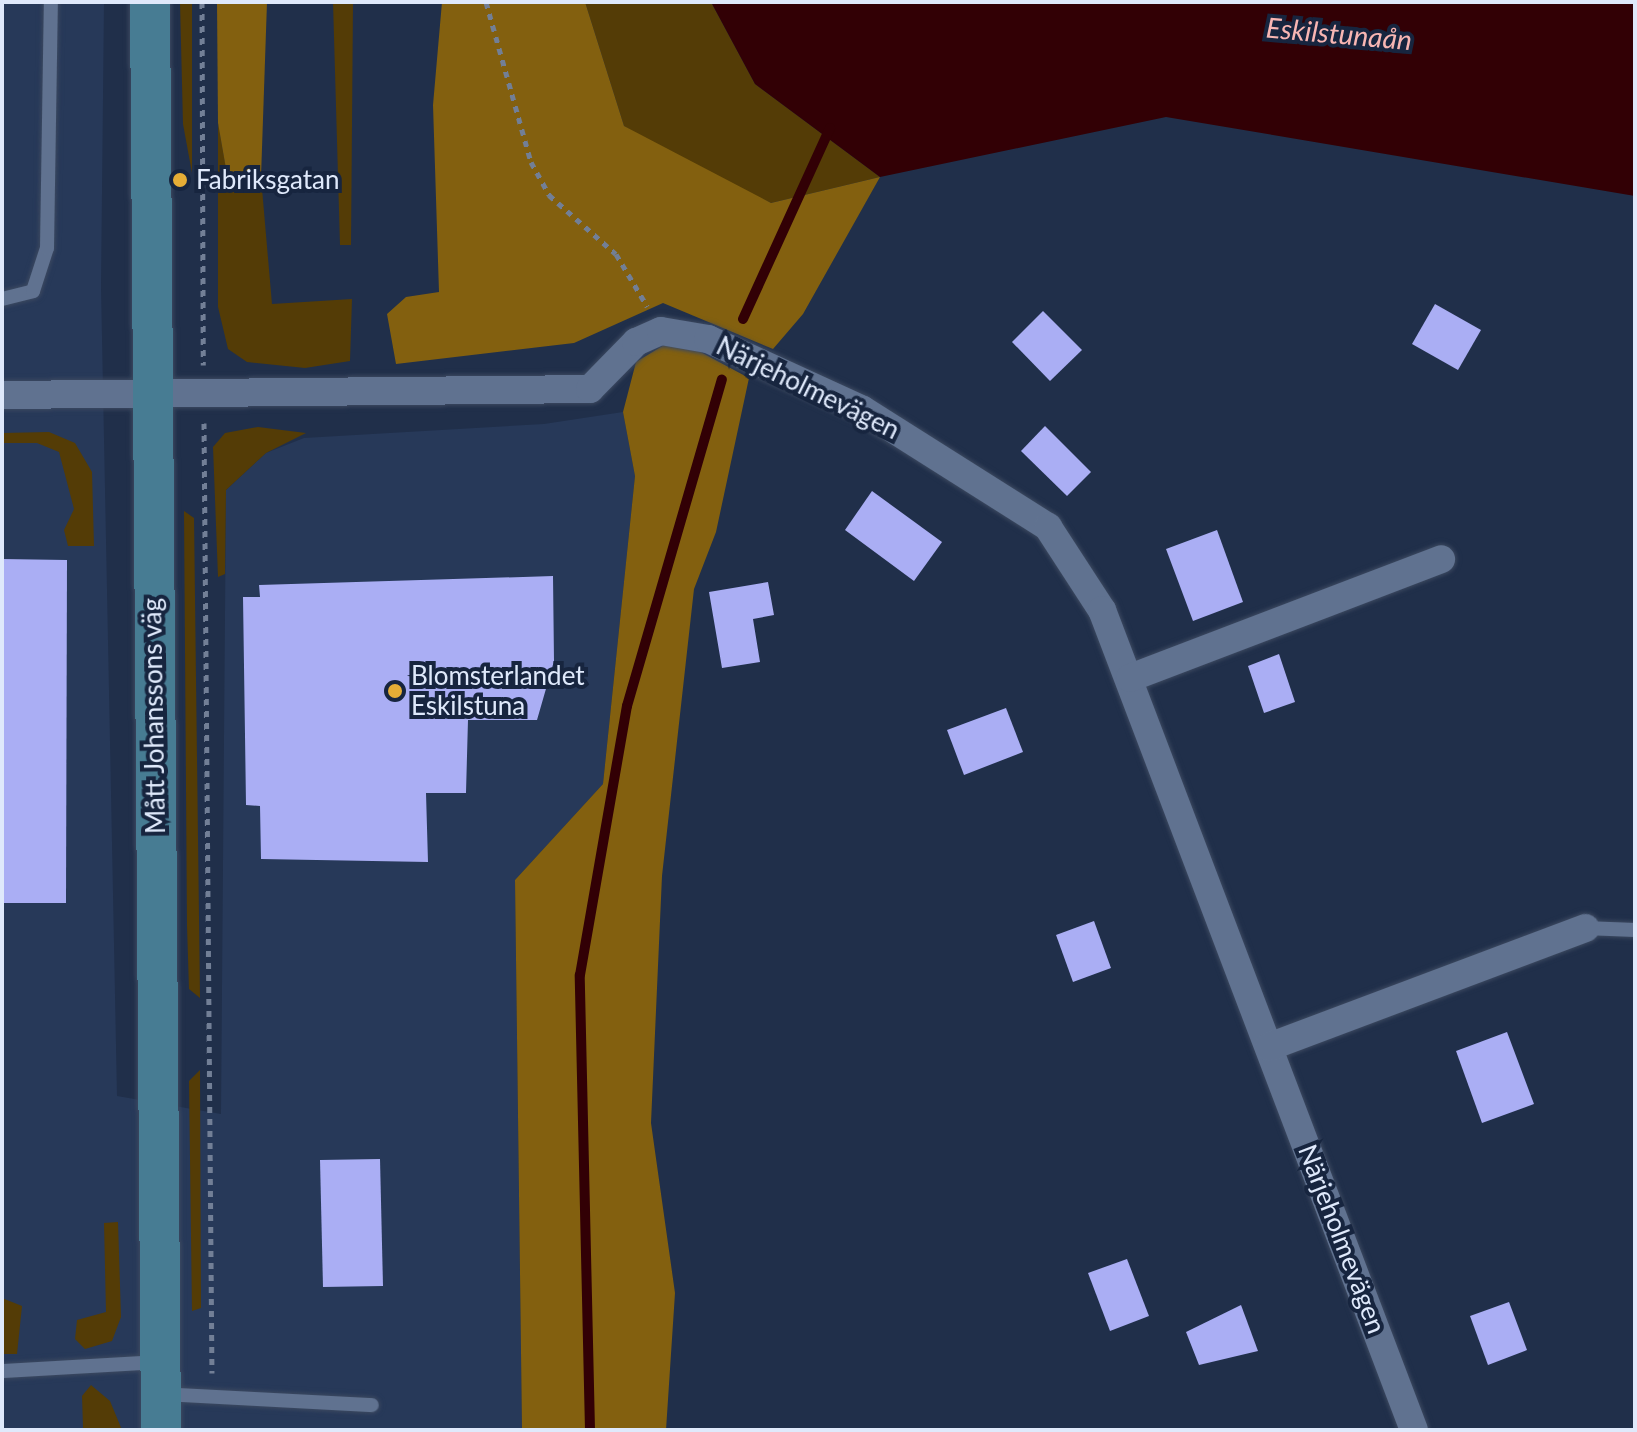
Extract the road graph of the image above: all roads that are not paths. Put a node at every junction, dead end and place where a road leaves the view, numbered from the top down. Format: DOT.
graph roads {
  1 [pos="51,2"];
  2 [pos="150,2"];
  3 [pos="2,299"];
  4 [pos="151,394"];
  5 [pos="2,395"];
  6 [pos="1441,559"];
  7 [pos="1130,678"];
  8 [pos="1585,928"];
  9 [pos="1635,930"];
  10 [pos="1269,1047"];
  11 [pos="2,1371"];
  12 [pos="161,1395"];
  13 [pos="372,1405"];
  14 [pos="1414,1430"];
  1 -- 3 [label="lane"];
  2 -- 4 [label="street, Mått Johanssons väg"];
  4 -- 5 [label="street"];
  4 -- 7 [label="street, Närjeholmevägen"];
  4 -- 12 [label="street, Mått Johanssons väg"];
  6 -- 7 [label="street"];
  7 -- 10 [label="street, Närjeholmevägen"];
  8 -- 9 [label="lane"];
  8 -- 10 [label="street"];
  10 -- 14 [label="street, Närjeholmevägen"];
  11 -- 12 [label="lane"];
  12 -- 13 [label="lane"];
}
